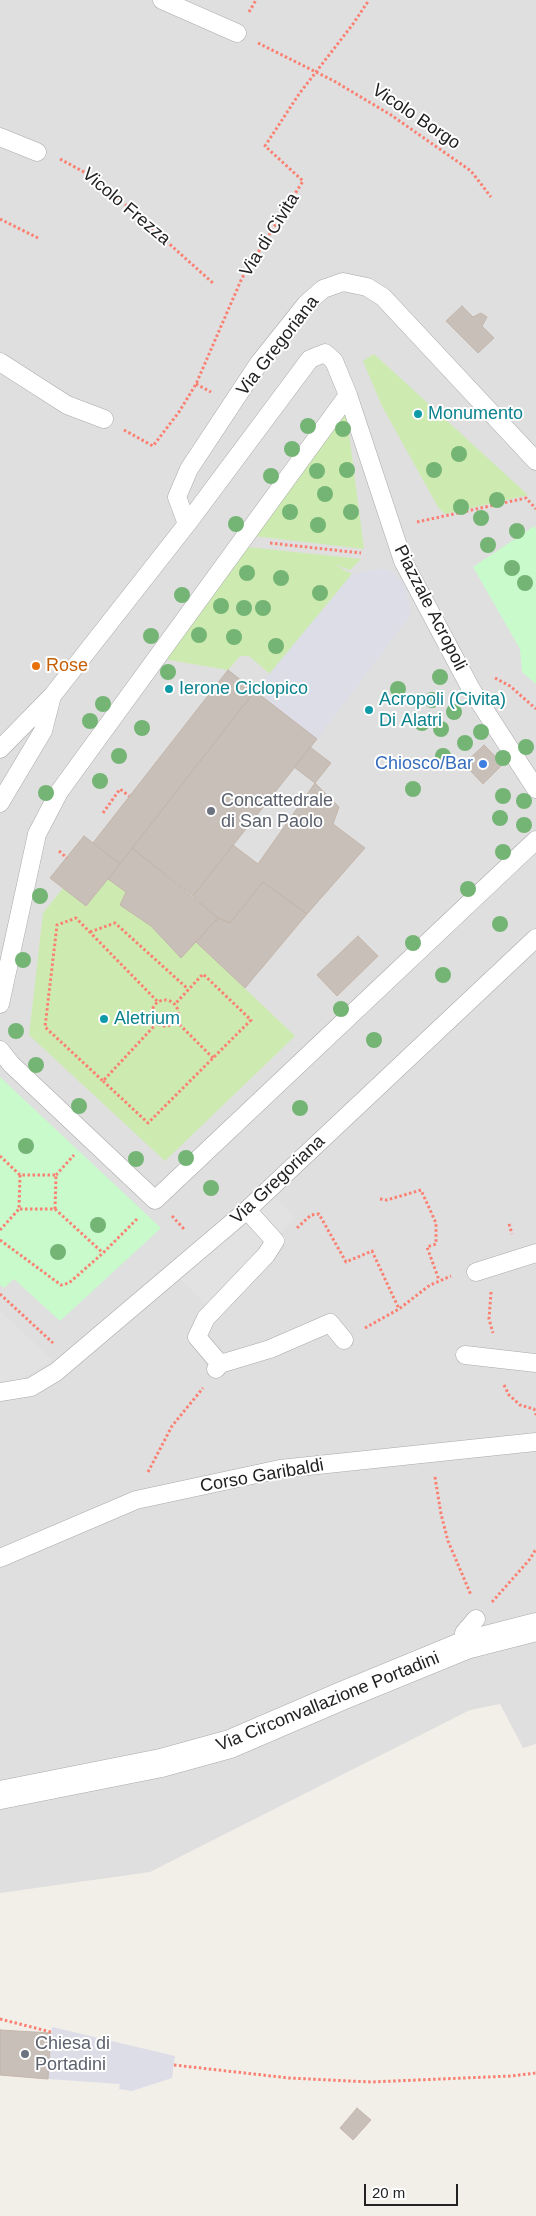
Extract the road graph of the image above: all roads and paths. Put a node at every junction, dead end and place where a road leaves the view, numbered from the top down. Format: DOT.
graph roads {
  1 [pos="162,0"];
  2 [pos="369,0"];
  3 [pos="238,32"];
  4 [pos="316,73"];
  5 [pos="0,137"];
  6 [pos="37,152"];
  7 [pos="491,197"];
  8 [pos="0,219"];
  9 [pos="38,238"];
  10 [pos="214,284"];
  11 [pos="0,362"];
  12 [pos="348,395"];
  13 [pos="104,419"];
  14 [pos="536,461"];
  15 [pos="536,509"];
  16 [pos="187,524"];
  17 [pos="392,528"];
  18 [pos="243,540"];
  19 [pos="361,553"];
  20 [pos="510,686"];
  21 [pos="52,696"];
  22 [pos="536,709"];
  23 [pos="0,749"];
  24 [pos="536,789"];
  25 [pos="129,796"];
  26 [pos="0,803"];
  27 [pos="103,813"];
  28 [pos="536,840"];
  29 [pos="62,854"];
  30 [pos="66,858"];
  31 [pos="90,932"];
  32 [pos="536,938"];
  33 [pos="188,989"];
  34 [pos="158,1002"];
  35 [pos="0,1004"];
  36 [pos="175,1004"];
  37 [pos="176,1021"];
  38 [pos="157,1023"];
  39 [pos="0,1050"];
  40 [pos="213,1058"];
  41 [pos="103,1081"];
  42 [pos="0,1156"];
  43 [pos="20,1175"];
  44 [pos="380,1199"];
  45 [pos="19,1209"];
  46 [pos="55,1209"];
  47 [pos="247,1210"];
  48 [pos="0,1230"];
  49 [pos="294,1231"];
  50 [pos="0,1240"];
  51 [pos="536,1254"];
  52 [pos="476,1272"];
  53 [pos="439,1280"];
  54 [pos="491,1289"];
  55 [pos="0,1294"];
  56 [pos="399,1308"];
  57 [pos="492,1332"];
  58 [pos="344,1340"];
  59 [pos="57,1346"];
  60 [pos="465,1355"];
  61 [pos="536,1363"];
  62 [pos="218,1366"];
  63 [pos="502,1382"];
  64 [pos="0,1392"];
  65 [pos="536,1415"];
  66 [pos="536,1442"];
  67 [pos="434,1470"];
  68 [pos="145,1477"];
  69 [pos="536,1549"];
  70 [pos="0,1558"];
  71 [pos="505,1588"];
  72 [pos="472,1598"];
  73 [pos="476,1619"];
  74 [pos="536,1626"];
  75 [pos="466,1646"];
  76 [pos="0,1795"];
  77 [pos="0,2020"];
  78 [pos="51,2032"];
  79 [pos="174,2065"];
  80 [pos="536,2073"];
  1 -- 3 [label="lane"];
  2 -- 4 [label="path"];
  3 -- 4 [label="path"];
  4 -- 7 [label="path, Vicolo Borgo"];
  4 -- 13 [label="path, Via di Civita"];
  5 -- 6 [label="lane"];
  6 -- 10 [label="path, Vicolo Frezza"];
  8 -- 9 [label="path"];
  11 -- 13 [label="lane"];
  12 -- 16 [label="lane, Piazzale Acropoli"];
  12 -- 17 [label="lane, Piazzale Acropoli"];
  12 -- 18 [label="lane"];
  14 -- 16 [label="lane, Via Gregoriana"];
  15 -- 17 [label="path"];
  16 -- 21 [label="lane"];
  17 -- 24 [label="lane, Piazzale Acropoli"];
  18 -- 19 [label="path"];
  18 -- 35 [label="lane"];
  20 -- 22 [label="path"];
  21 -- 23 [label="lane"];
  21 -- 26 [label="lane"];
  25 -- 27 [label="path"];
  28 -- 39 [label="lane"];
  29 -- 30 [label="path"];
  31 -- 33 [label="path"];
  31 -- 34 [label="path"];
  31 -- 41 [label="path"];
  32 -- 47 [label="lane, Via Gregoriana"];
  33 -- 36 [label="path"];
  33 -- 40 [label="path"];
  34 -- 36 [label="path"];
  34 -- 38 [label="path"];
  36 -- 37 [label="path"];
  37 -- 38 [label="path"];
  37 -- 40 [label="path"];
  38 -- 41 [label="path"];
  40 -- 41 [label="path"];
  42 -- 43 [label="path"];
  43 -- 45 [label="path"];
  43 -- 46 [label="path"];
  44 -- 53 [label="path"];
  45 -- 46 [label="path"];
  45 -- 48 [label="path"];
  46 -- 50 [label="path"];
  47 -- 62 [label="lane"];
  47 -- 64 [label="lane, Via Gregoriana"];
  49 -- 56 [label="path"];
  51 -- 52 [label="lane"];
  52 -- 53 [label="path"];
  53 -- 56 [label="path"];
  54 -- 57 [label="path"];
  55 -- 59 [label="path"];
  56 -- 58 [label="path"];
  58 -- 62 [label="lane"];
  60 -- 61 [label="lane"];
  62 -- 68 [label="path"];
  63 -- 65 [label="path"];
  66 -- 70 [label="lane, Corso Garibaldi"];
  67 -- 72 [label="path"];
  69 -- 71 [label="path"];
  73 -- 75 [label="lane"];
  74 -- 75 [label="street, Via Circonvallazione Portadini"];
  75 -- 76 [label="street, Via Circonvallazione Portadini"];
  77 -- 78 [label="path"];
  79 -- 80 [label="path"];
}
